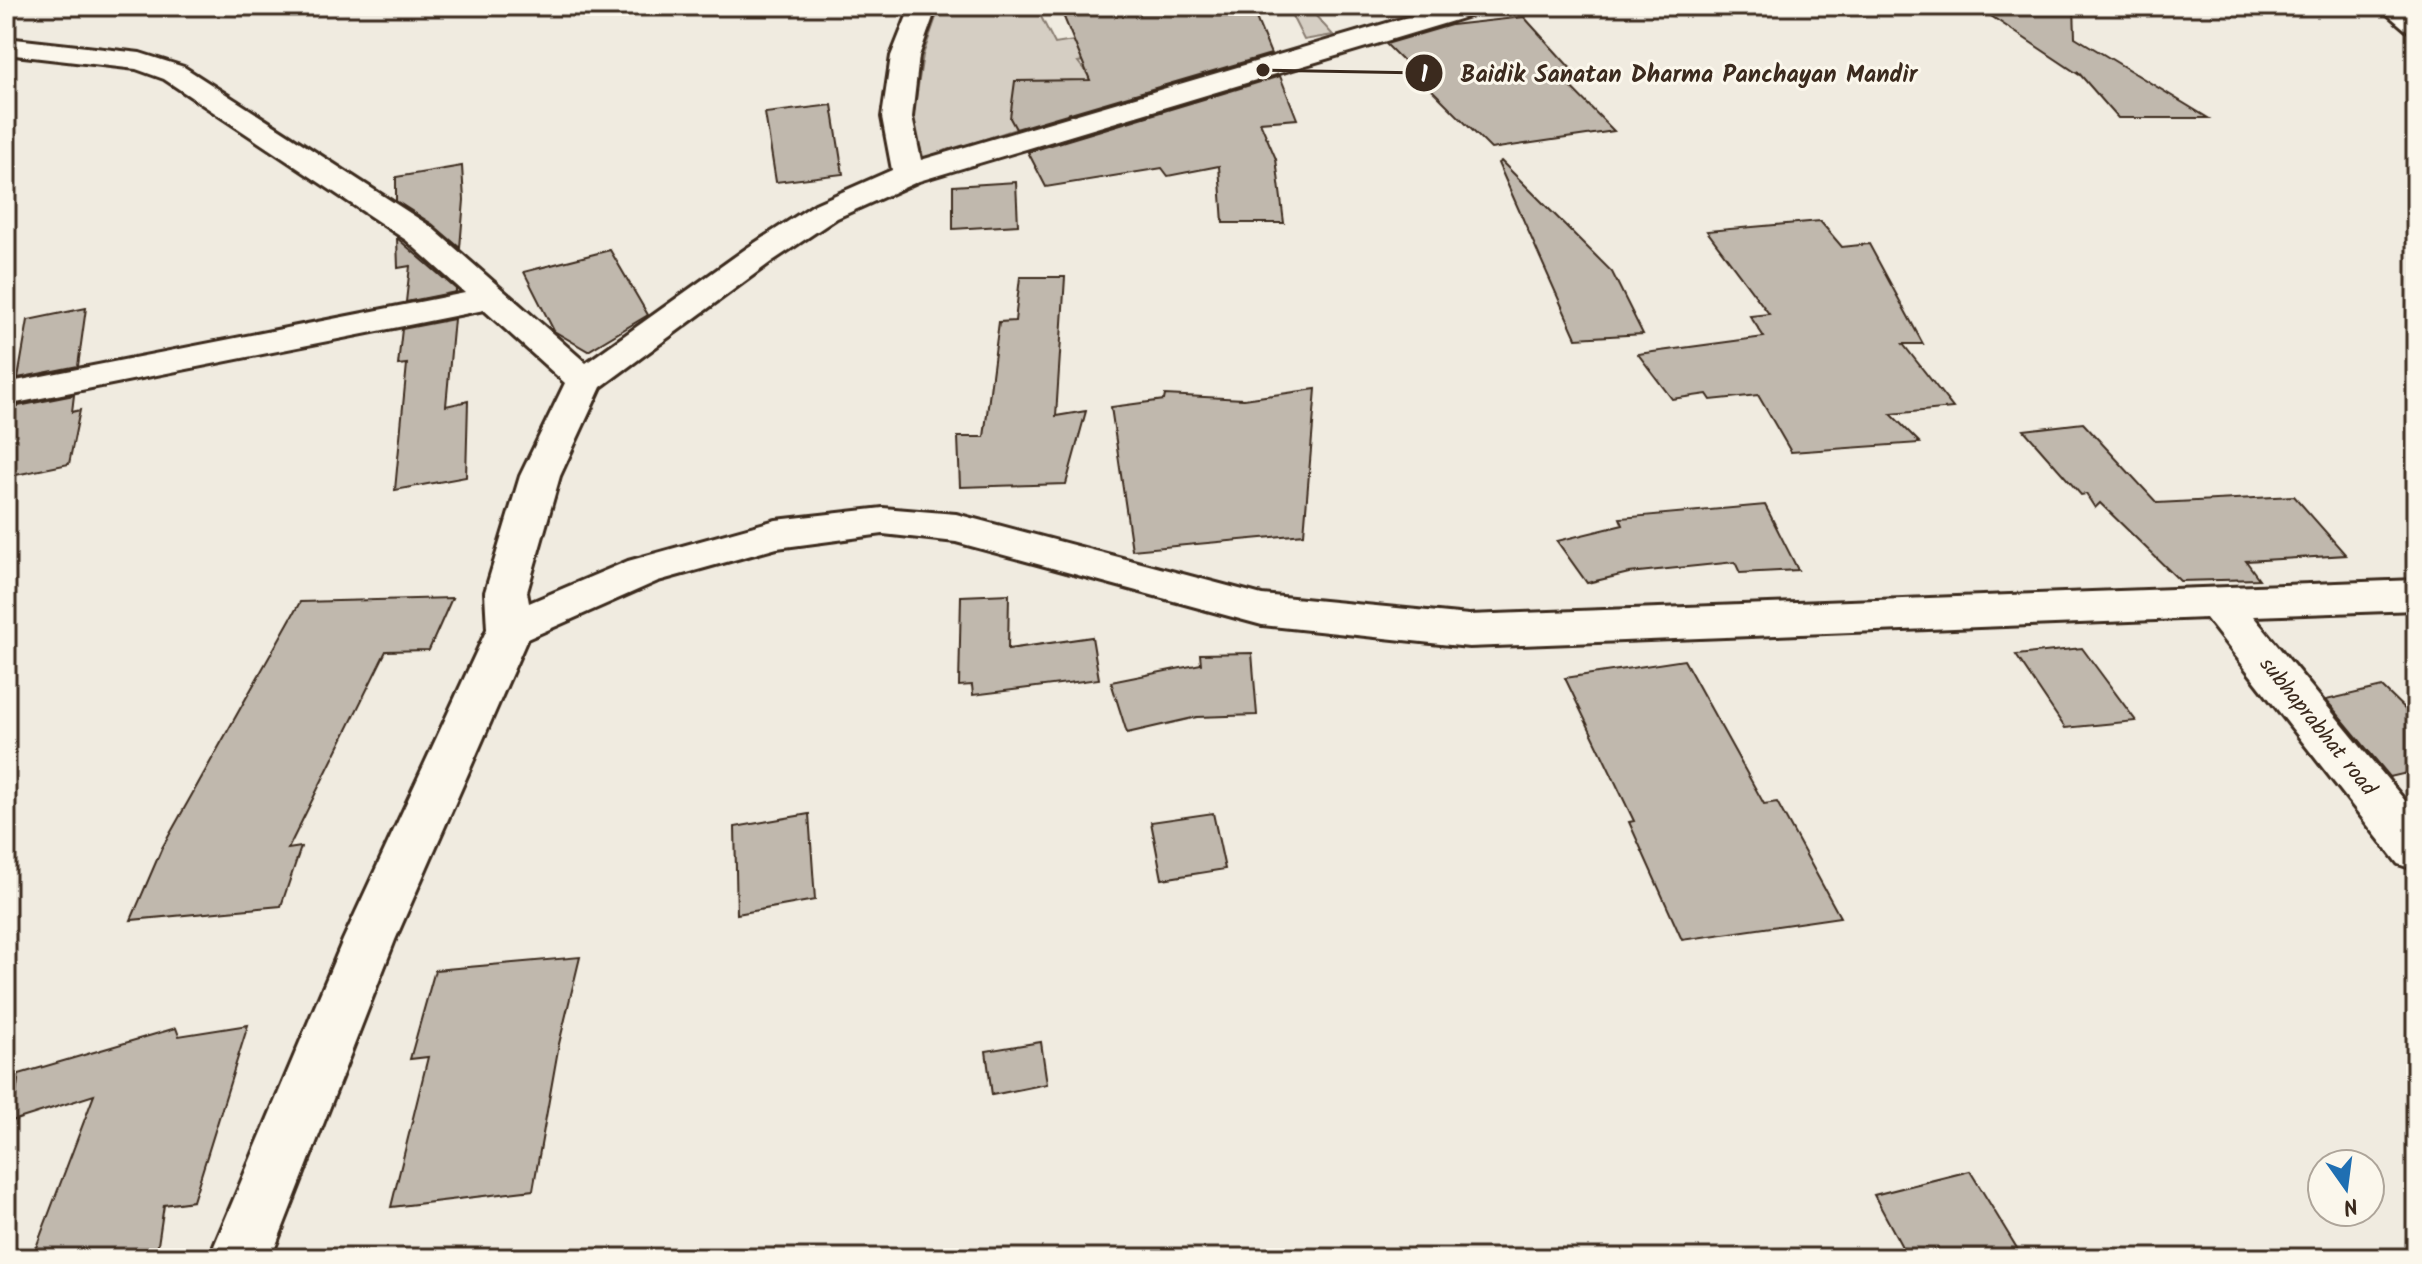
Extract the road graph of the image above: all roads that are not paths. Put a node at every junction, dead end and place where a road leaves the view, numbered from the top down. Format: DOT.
graph roads {
  1 [pos="924,6"];
  2 [pos="1474,6"];
  3 [pos="2391,6"];
  4 [pos="2416,24"];
  5 [pos="6,46"];
  6 [pos="908,174"];
  7 [pos="492,298"];
  8 [pos="585,381"];
  9 [pos="6,394"];
  10 [pos="2416,595"];
  11 [pos="2219,604"];
  12 [pos="509,629"];
  13 [pos="2416,850"];
  14 [pos="240,1258"];
  1 -- 6 [label="street"];
  2 -- 6 [label="street"];
  3 -- 4 [label="street"];
  5 -- 7 [label="street"];
  6 -- 8 [label="street"];
  7 -- 8 [label="street"];
  7 -- 9 [label="street"];
  8 -- 12 [label="street"];
  10 -- 11 [label="street"];
  11 -- 12 [label="street"];
  11 -- 13 [label="street, subhaprabhat road"];
  12 -- 14 [label="street"];
}
